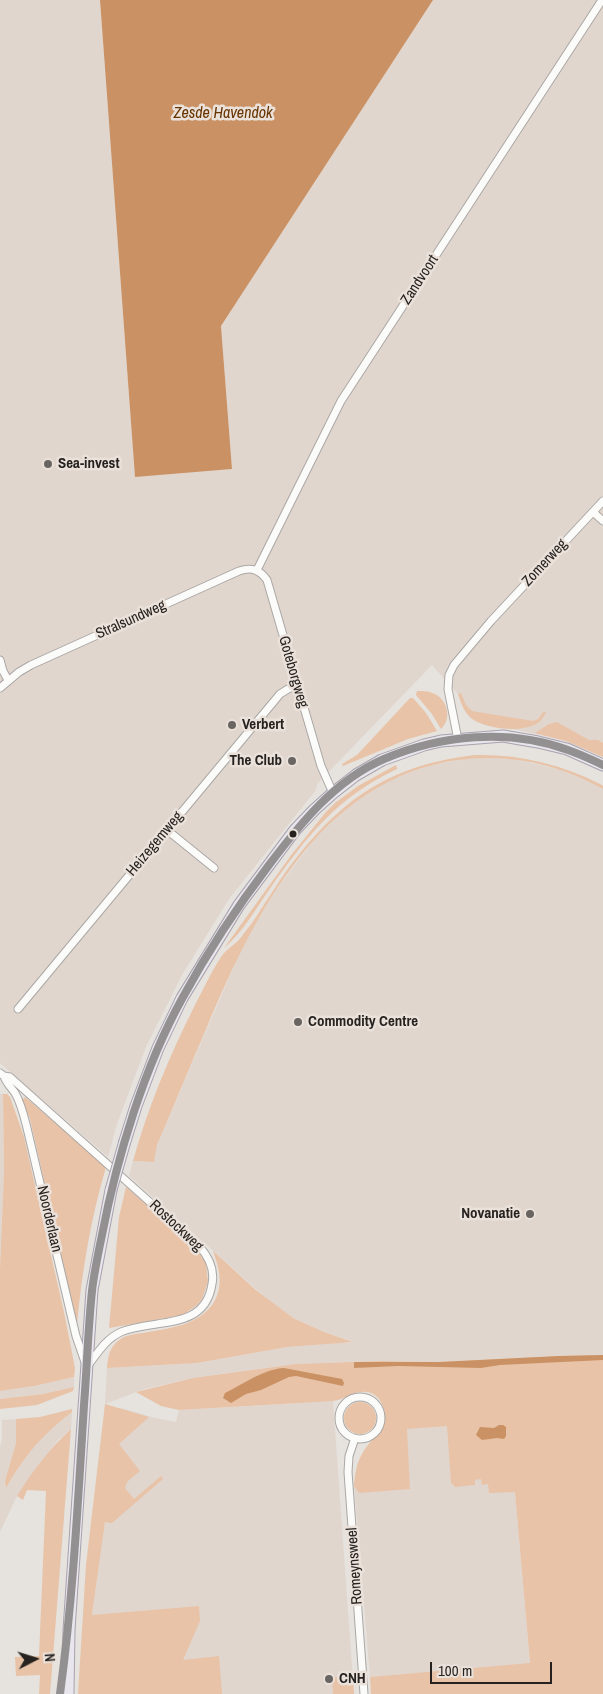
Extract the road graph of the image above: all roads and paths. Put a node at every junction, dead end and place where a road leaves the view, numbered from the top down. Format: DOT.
graph roads {
  1 [pos="602,0"];
  2 [pos="603,500"];
  3 [pos="593,512"];
  4 [pos="603,521"];
  5 [pos="257,570"];
  6 [pos="0,660"];
  7 [pos="8,680"];
  8 [pos="297,686"];
  9 [pos="0,688"];
  10 [pos="458,740"];
  11 [pos="603,765"];
  12 [pos="333,793"];
  13 [pos="167,830"];
  14 [pos="214,868"];
  15 [pos="18,1009"];
  16 [pos="2,1074"];
  17 [pos="87,1366"];
  18 [pos="355,1438"];
  19 [pos="69,1630"];
  20 [pos="60,1694"];
  21 [pos="68,1694"];
  22 [pos="364,1694"];
  1 -- 5 [label="street, Zandvoort"];
  2 -- 3 [label="street, Zomerweg"];
  3 -- 4 [label="street"];
  3 -- 10 [label="street, Zomerweg"];
  5 -- 7 [label="street, Stralsundweg"];
  5 -- 8 [label="street, Goteborgweg"];
  6 -- 7 [label="street"];
  7 -- 9 [label="street"];
  8 -- 12 [label="street, Goteborgweg"];
  8 -- 13 [label="street, Heizegemweg"];
  10 -- 11 [label="main road, Noorderlaan"];
  10 -- 12 [label="main road, Noorderlaan"];
  12 -- 17 [label="main road, Noorderlaan, bridge"];
  13 -- 14 [label="street"];
  13 -- 15 [label="street, Heizegemweg"];
  16 -- 17 [label="street, Noorderlaan"];
  16 -- 17 [label="street, Rostockweg"];
  17 -- 19 [label="main road, Noorderlaan"];
  18 -- 18 [label="street"];
  18 -- 22 [label="street, Romeynsweel"];
  19 -- 20 [label="main road, Noorderlaan"];
  19 -- 21 [label="main road, Noorderlaan"];
}
